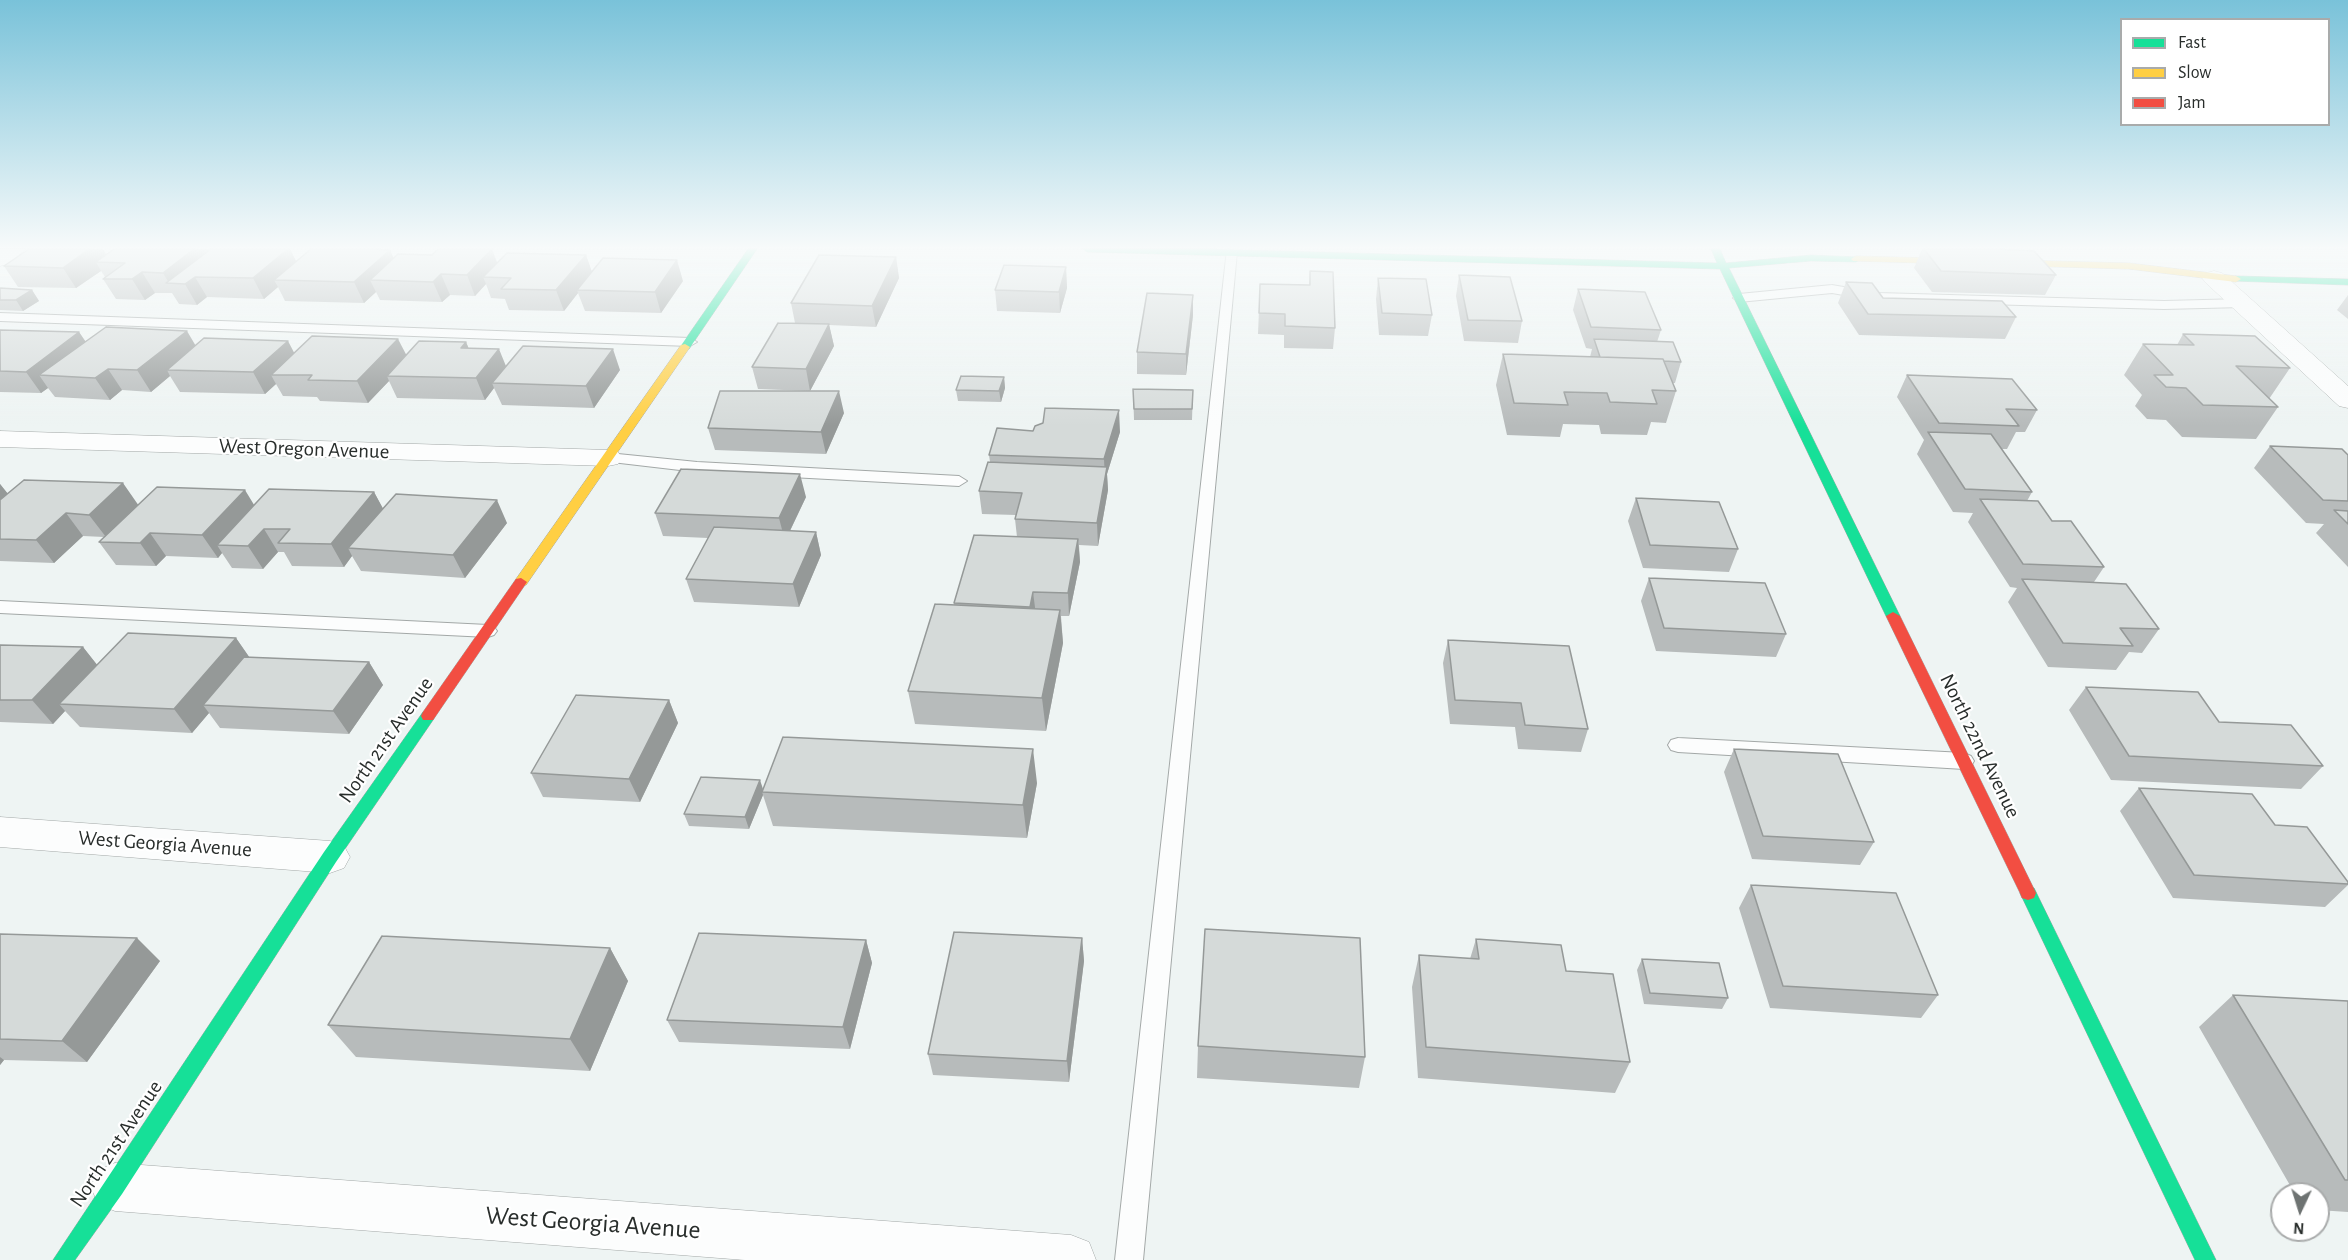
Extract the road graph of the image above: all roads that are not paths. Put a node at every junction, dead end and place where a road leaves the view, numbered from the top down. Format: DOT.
graph roads {
  1 [pos="713,308"];
  2 [pos="1225,308"];
  3 [pos="1744,308"];
  4 [pos="2247,308"];
  5 [pos="0,317"];
  6 [pos="690,342"];
  7 [pos="2348,400"];
  8 [pos="0,439"];
  9 [pos="608,458"];
  10 [pos="959,481"];
  11 [pos="0,607"];
  12 [pos="488,631"];
  13 [pos="1678,744"];
  14 [pos="1964,761"];
  15 [pos="0,832"];
  16 [pos="330,856"];
  17 [pos="115,1186"];
  18 [pos="63,1260"];
  19 [pos="1071,1260"];
  20 [pos="1130,1260"];
  21 [pos="2206,1260"];
  1 -- 6 [label="street, North 21st Avenue"];
  2 -- 20 [label="lane"];
  3 -- 14 [label="street, North 22nd Avenue"];
  4 -- 7 [label="street"];
  5 -- 6 [label="lane"];
  6 -- 9 [label="street, North 21st Avenue"];
  8 -- 9 [label="street, West Oregon Avenue"];
  9 -- 10 [label="lane"];
  9 -- 12 [label="street, North 21st Avenue"];
  11 -- 12 [label="lane"];
  12 -- 16 [label="street, North 21st Avenue"];
  13 -- 14 [label="lane"];
  14 -- 21 [label="street, North 22nd Avenue"];
  15 -- 16 [label="street, West Georgia Avenue"];
  16 -- 17 [label="street, North 21st Avenue"];
  17 -- 18 [label="street, North 21st Avenue"];
  17 -- 19 [label="street, West Georgia Avenue"];
}
